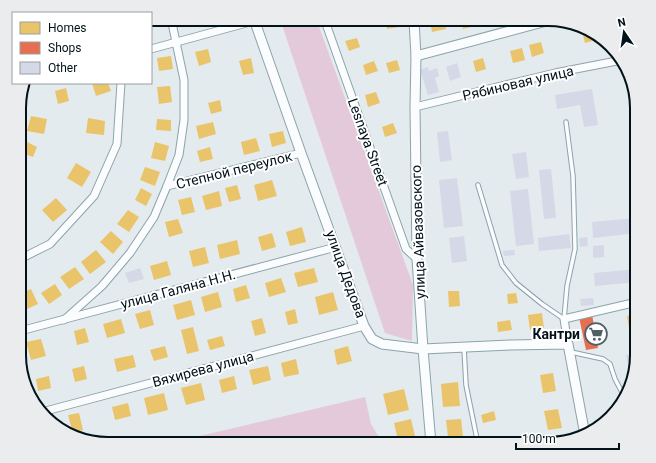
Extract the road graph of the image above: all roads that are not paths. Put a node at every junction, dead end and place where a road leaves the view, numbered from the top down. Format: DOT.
graph roads {
  1 [pos="173,26"];
  2 [pos="235,26"];
  3 [pos="256,26"];
  4 [pos="327,26"];
  5 [pos="414,26"];
  6 [pos="528,26"];
  7 [pos="176,42"];
  8 [pos="152,49"];
  9 [pos="416,56"];
  10 [pos="615,61"];
  11 [pos="121,84"];
  12 [pos="415,107"];
  13 [pos="566,122"];
  14 [pos="301,153"];
  15 [pos="478,185"];
  16 [pos="167,186"];
  17 [pos="336,247"];
  18 [pos="26,256"];
  19 [pos="417,259"];
  20 [pos="630,304"];
  21 [pos="564,318"];
  22 [pos="64,320"];
  23 [pos="364,326"];
  24 [pos="26,330"];
  25 [pos="464,347"];
  26 [pos="569,348"];
  27 [pos="423,349"];
  28 [pos="621,391"];
  29 [pos="48,411"];
  30 [pos="584,429"];
  31 [pos="430,437"];
  32 [pos="477,437"];
  1 -- 7 [label="street"];
  2 -- 7 [label="street"];
  3 -- 14 [label="street, улица Дедова"];
  4 -- 19 [label="street, Lesnaya Street"];
  5 -- 9 [label="street, улица Айвазовского"];
  6 -- 9 [label="street"];
  7 -- 8 [label="street"];
  7 -- 16 [label="street"];
  9 -- 12 [label="street, улица Айвазовского"];
  10 -- 12 [label="street, Рябиновая улица"];
  11 -- 18 [label="street"];
  12 -- 19 [label="street, улица Айвазовского"];
  13 -- 21 [label="lane"];
  14 -- 16 [label="street, Степной переулок"];
  14 -- 17 [label="street, улица Дедова"];
  15 -- 21 [label="lane"];
  16 -- 22 [label="street"];
  17 -- 22 [label="street, улица Галяна Н.Н."];
  17 -- 23 [label="street, улица Дедова"];
  19 -- 27 [label="street, улица Айвазовского"];
  20 -- 21 [label="street"];
  21 -- 26 [label="street"];
  22 -- 24 [label="street, улица Галяна Н.Н."];
  23 -- 27 [label="street, улица Дедова"];
  23 -- 29 [label="street, Вяхирева улица"];
  25 -- 26 [label="street, улица Дедова"];
  25 -- 27 [label="street, улица Дедова"];
  25 -- 32 [label="lane"];
  26 -- 28 [label="lane"];
  26 -- 30 [label="street"];
  27 -- 31 [label="street, улица Айвазовского"];
}
